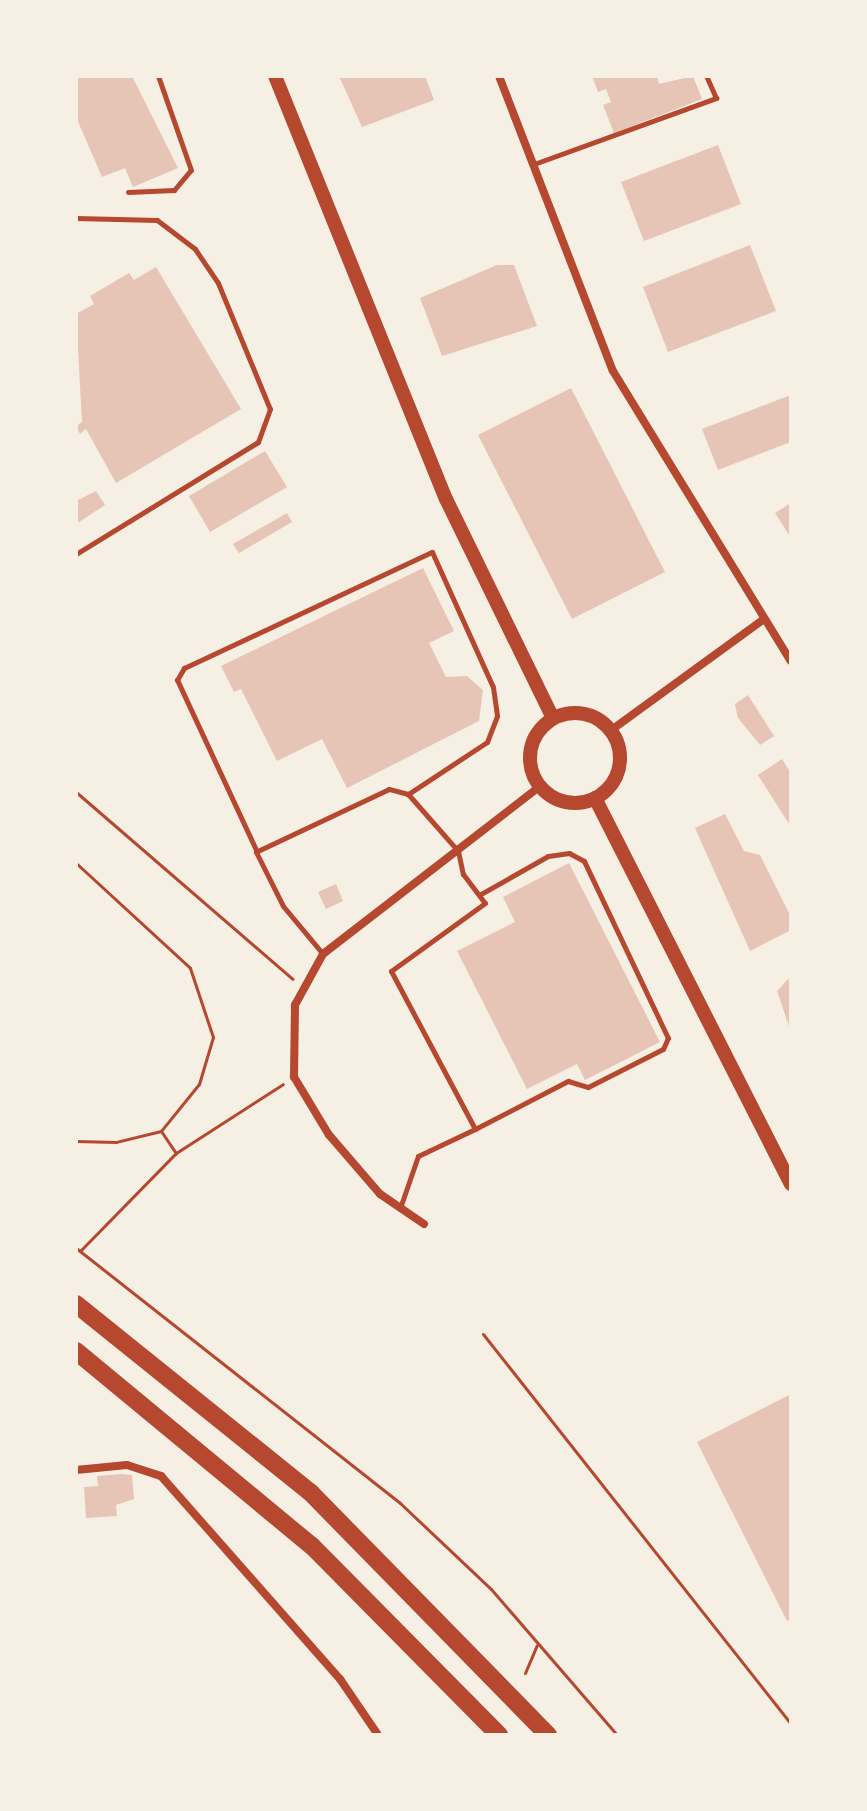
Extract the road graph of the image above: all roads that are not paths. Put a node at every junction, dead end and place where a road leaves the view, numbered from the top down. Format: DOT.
graph roads {
  1 [pos="158,76"];
  2 [pos="275,76"];
  3 [pos="499,76"];
  4 [pos="706,76"];
  5 [pos="533,165"];
  6 [pos="128,192"];
  7 [pos="76,218"];
  8 [pos="76,554"];
  9 [pos="764,619"];
  10 [pos="791,661"];
  11 [pos="553,718"];
  12 [pos="610,731"];
  13 [pos="540,786"];
  14 [pos="408,794"];
  15 [pos="595,798"];
  16 [pos="458,851"];
  17 [pos="257,852"];
  18 [pos="479,895"];
  19 [pos="323,954"];
  20 [pos="475,1129"];
  21 [pos="791,1184"];
  22 [pos="400,1208"];
  23 [pos="424,1224"];
  24 [pos="76,1304"];
  25 [pos="76,1351"];
  26 [pos="76,1470"];
  27 [pos="378,1735"];
  28 [pos="499,1735"];
  29 [pos="548,1735"];
  1 -- 6 [label="lane"];
  2 -- 11 [label="main road"];
  3 -- 5 [label="street"];
  4 -- 5 [label="lane"];
  5 -- 9 [label="street"];
  7 -- 8 [label="lane"];
  9 -- 10 [label="street"];
  9 -- 12 [label="street"];
  11 -- 12 [label="main road"];
  11 -- 13 [label="main road"];
  12 -- 15 [label="main road"];
  13 -- 15 [label="main road"];
  13 -- 16 [label="street"];
  14 -- 16 [label="lane"];
  14 -- 17 [label="lane"];
  14 -- 17 [label="lane"];
  15 -- 21 [label="main road"];
  16 -- 18 [label="lane"];
  16 -- 19 [label="street"];
  17 -- 19 [label="lane"];
  18 -- 20 [label="lane"];
  18 -- 20 [label="lane"];
  19 -- 22 [label="street"];
  20 -- 22 [label="lane"];
  22 -- 23 [label="street"];
  24 -- 29 [label="highway"];
  25 -- 28 [label="highway"];
  26 -- 27 [label="street"];
}
